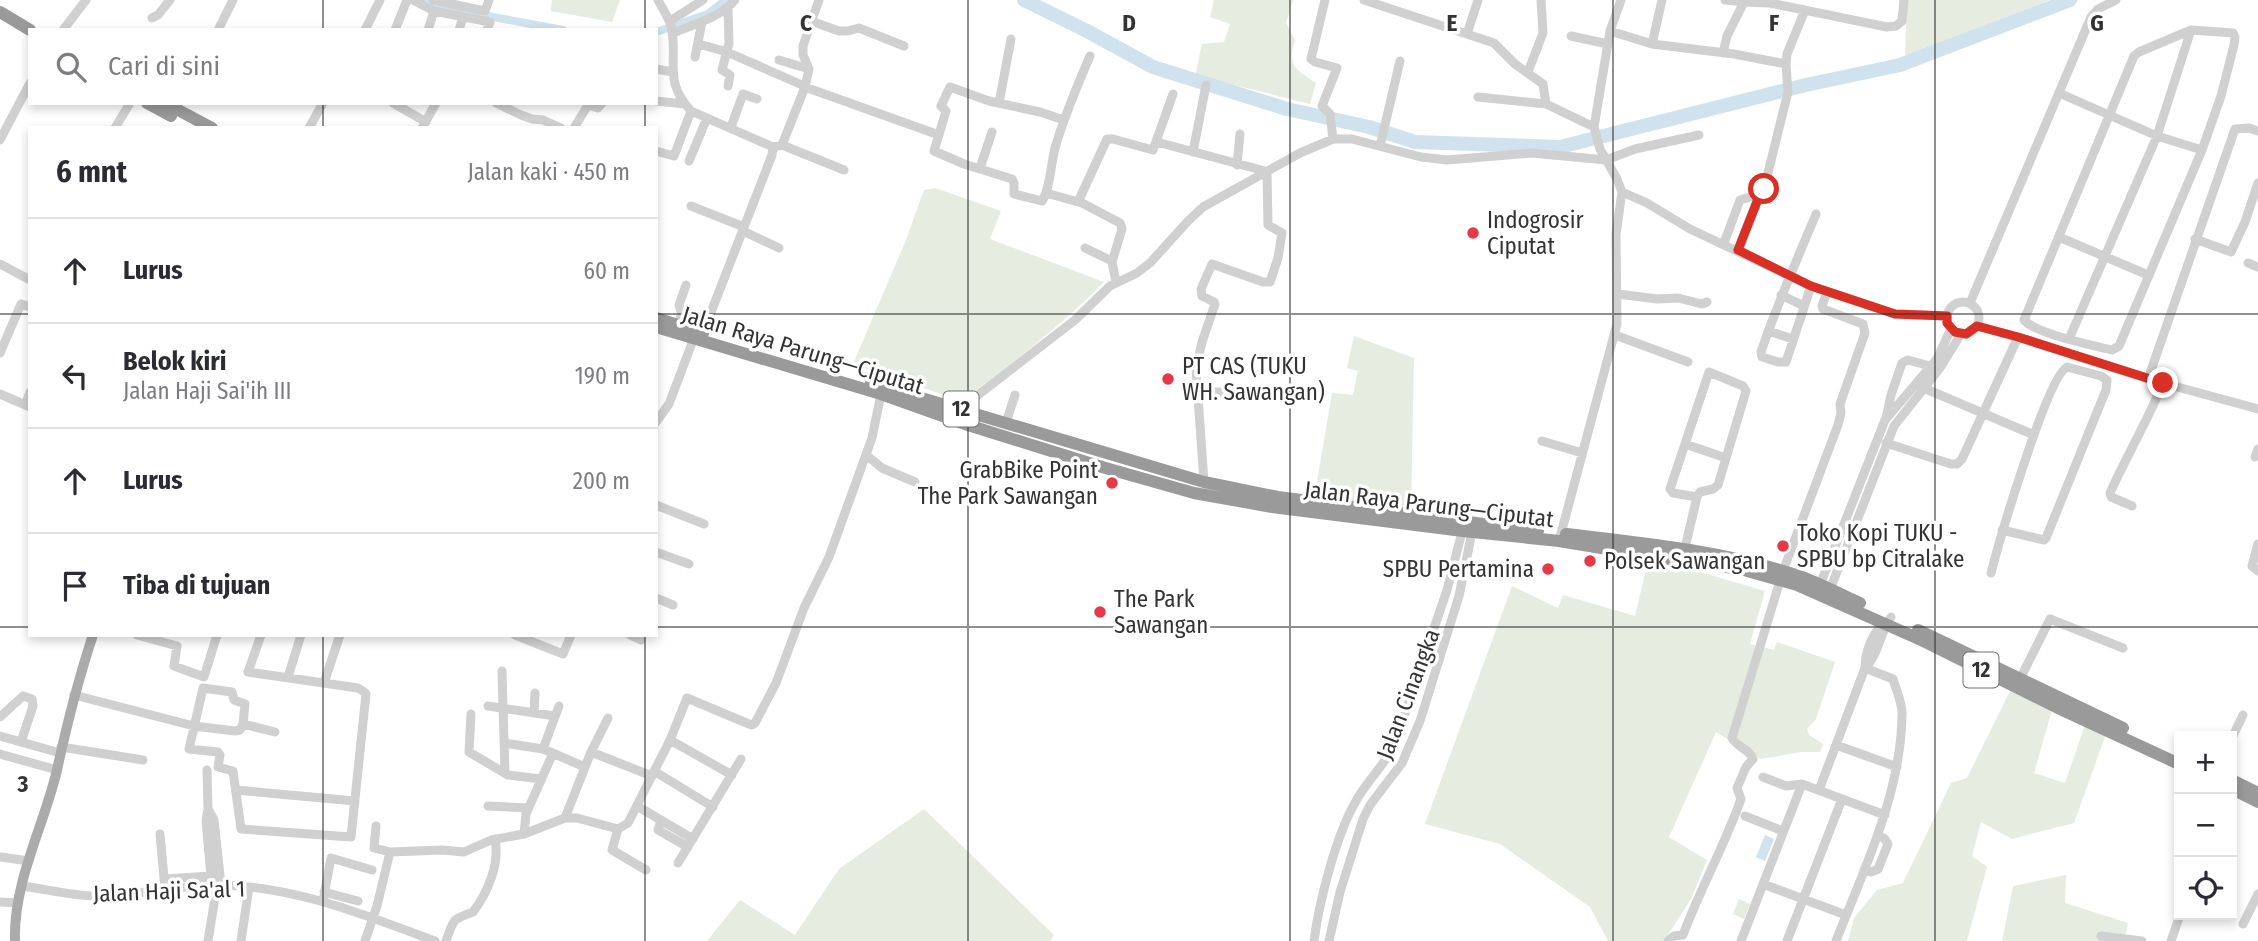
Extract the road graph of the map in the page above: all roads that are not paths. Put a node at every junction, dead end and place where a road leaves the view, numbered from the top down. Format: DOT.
graph roads {
  1 [pos="86,0"];
  2 [pos="170,0"];
  3 [pos="233,0"];
  4 [pos="380,0"];
  5 [pos="407,0"];
  6 [pos="413,0"];
  7 [pos="433,0"];
  8 [pos="489,0"];
  9 [pos="658,0"];
  10 [pos="703,0"];
  11 [pos="735,0"];
  12 [pos="818,0"];
  13 [pos="1324,0"];
  14 [pos="1364,0"];
  15 [pos="1478,0"];
  16 [pos="1541,0"];
  17 [pos="1621,0"];
  18 [pos="1662,0"];
  19 [pos="1725,0"];
  20 [pos="1904,0"];
  21 [pos="2116,0"];
  22 [pos="1747,1"];
  23 [pos="1387,3"];
  24 [pos="728,8"];
  25 [pos="1804,9"];
  26 [pos="435,11"];
  27 [pos="0,12"];
  28 [pos="463,17"];
  29 [pos="152,18"];
  30 [pos="0,20"];
  31 [pos="670,21"];
  32 [pos="702,22"];
  33 [pos="811,22"];
  34 [pos="65,28"];
  35 [pos="219,28"];
  36 [pos="366,28"];
  37 [pos="396,28"];
  38 [pos="429,28"];
  39 [pos="460,28"];
  40 [pos="488,28"];
  41 [pos="28,29"];
  42 [pos="2191,30"];
  43 [pos="1610,31"];
  44 [pos="673,33"];
  45 [pos="1467,34"];
  46 [pos="1571,36"];
  47 [pos="28,38"];
  48 [pos="1011,38"];
  49 [pos="699,44"];
  50 [pos="1608,44"];
  51 [pos="1652,44"];
  52 [pos="904,46"];
  53 [pos="727,52"];
  54 [pos="1723,53"];
  55 [pos="1090,56"];
  56 [pos="695,57"];
  57 [pos="779,60"];
  58 [pos="1400,61"];
  59 [pos="1786,64"];
  60 [pos="658,69"];
  61 [pos="809,69"];
  62 [pos="673,72"];
  63 [pos="1528,72"];
  64 [pos="1206,85"];
  65 [pos="728,86"];
  66 [pos="804,86"];
  67 [pos="28,87"];
  68 [pos="2059,93"];
  69 [pos="1173,94"];
  70 [pos="1478,97"];
  71 [pos="757,99"];
  72 [pos="658,101"];
  73 [pos="999,103"];
  74 [pos="1546,104"];
  75 [pos="130,105"];
  76 [pos="151,105"];
  77 [pos="174,105"];
  78 [pos="322,105"];
  79 [pos="396,105"];
  80 [pos="435,105"];
  81 [pos="500,105"];
  82 [pos="588,105"];
  83 [pos="688,107"];
  84 [pos="2110,114"];
  85 [pos="707,118"];
  86 [pos="1064,120"];
  87 [pos="424,125"];
  88 [pos="116,126"];
  89 [pos="189,126"];
  90 [pos="209,126"];
  91 [pos="310,126"];
  92 [pos="557,126"];
  93 [pos="575,126"];
  94 [pos="731,127"];
  95 [pos="2258,131"];
  96 [pos="992,132"];
  97 [pos="1595,133"];
  98 [pos="1240,134"];
  99 [pos="939,135"];
  100 [pos="1699,135"];
  101 [pos="2157,136"];
  102 [pos="1334,139"];
  103 [pos="0,140"];
  104 [pos="1157,142"];
  105 [pos="1381,142"];
  106 [pos="777,146"];
  107 [pos="2202,150"];
  108 [pos="658,152"];
  109 [pos="1193,152"];
  110 [pos="1606,160"];
  111 [pos="689,161"];
  112 [pos="1237,164"];
  113 [pos="980,168"];
  114 [pos="844,170"];
  115 [pos="1265,171"];
  116 [pos="2258,183"];
  117 [pos="1622,192"];
  118 [pos="1046,193"];
  119 [pos="1760,194"];
  120 [pos="1078,202"];
  121 [pos="691,206"];
  122 [pos="1816,214"];
  123 [pos="744,229"];
  124 [pos="2059,237"];
  125 [pos="2195,239"];
  126 [pos="1724,243"];
  127 [pos="779,248"];
  128 [pos="1085,248"];
  129 [pos="1738,250"];
  130 [pos="2103,256"];
  131 [pos="1112,261"];
  132 [pos="0,264"];
  133 [pos="2148,275"];
  134 [pos="1791,276"];
  135 [pos="28,279"];
  136 [pos="1116,282"];
  137 [pos="686,285"];
  138 [pos="1811,286"];
  139 [pos="1827,292"];
  140 [pos="1618,294"];
  141 [pos="1781,295"];
  142 [pos="1707,302"];
  143 [pos="1970,303"];
  144 [pos="28,306"];
  145 [pos="1804,306"];
  146 [pos="1947,316"];
  147 [pos="658,319"];
  148 [pos="678,324"];
  149 [pos="1977,326"];
  150 [pos="658,327"];
  151 [pos="1951,329"];
  152 [pos="1768,331"];
  153 [pos="1961,334"];
  154 [pos="1615,335"];
  155 [pos="698,336"];
  156 [pos="2018,337"];
  157 [pos="1793,339"];
  158 [pos="2069,339"];
  159 [pos="0,353"];
  160 [pos="1688,362"];
  161 [pos="1930,366"];
  162 [pos="832,375"];
  163 [pos="2148,379"];
  164 [pos="2163,383"];
  165 [pos="1919,386"];
  166 [pos="1197,392"];
  167 [pos="1240,392"];
  168 [pos="0,394"];
  169 [pos="881,394"];
  170 [pos="1014,396"];
  171 [pos="27,406"];
  172 [pos="960,409"];
  173 [pos="2258,409"];
  174 [pos="1984,415"];
  175 [pos="658,418"];
  176 [pos="1885,420"];
  177 [pos="1006,423"];
  178 [pos="2034,435"];
  179 [pos="1542,441"];
  180 [pos="1044,442"];
  181 [pos="1886,443"];
  182 [pos="1685,444"];
  183 [pos="1582,453"];
  184 [pos="866,455"];
  185 [pos="1726,458"];
  186 [pos="915,482"];
  187 [pos="1203,482"];
  188 [pos="1697,497"];
  189 [pos="1269,501"];
  190 [pos="658,506"];
  191 [pos="2132,506"];
  192 [pos="704,524"];
  193 [pos="1469,527"];
  194 [pos="2002,530"];
  195 [pos="1560,537"];
  196 [pos="2258,544"];
  197 [pos="658,553"];
  198 [pos="1684,555"];
  199 [pos="690,564"];
  200 [pos="2258,571"];
  201 [pos="1991,573"];
  202 [pos="1781,576"];
  203 [pos="1824,591"];
  204 [pos="658,599"];
  205 [pos="673,605"];
  206 [pos="1888,620"];
  207 [pos="92,637"];
  208 [pos="152,637"];
  209 [pos="216,637"];
  210 [pos="260,637"];
  211 [pos="300,637"];
  212 [pos="339,637"];
  213 [pos="520,637"];
  214 [pos="570,637"];
  215 [pos="634,637"];
  216 [pos="174,640"];
  217 [pos="641,640"];
  218 [pos="2123,648"];
  219 [pos="1865,668"];
  220 [pos="502,671"];
  221 [pos="288,677"];
  222 [pos="2020,679"];
  223 [pos="324,683"];
  224 [pos="535,693"];
  225 [pos="75,695"];
  226 [pos="2060,704"];
  227 [pos="488,706"];
  228 [pos="559,706"];
  229 [pos="503,707"];
  230 [pos="534,713"];
  231 [pos="471,714"];
  232 [pos="2243,715"];
  233 [pos="555,716"];
  234 [pos="0,717"];
  235 [pos="608,718"];
  236 [pos="243,724"];
  237 [pos="194,726"];
  238 [pos="2235,731"];
  239 [pos="275,732"];
  240 [pos="0,736"];
  241 [pos="670,740"];
  242 [pos="21,742"];
  243 [pos="504,743"];
  244 [pos="1836,745"];
  245 [pos="60,750"];
  246 [pos="548,751"];
  247 [pos="591,751"];
  248 [pos="2174,753"];
  249 [pos="0,754"];
  250 [pos="741,759"];
  251 [pos="143,760"];
  252 [pos="2174,761"];
  253 [pos="585,767"];
  254 [pos="1897,767"];
  255 [pos="57,770"];
  256 [pos="207,770"];
  257 [pos="505,773"];
  258 [pos="653,774"];
  259 [pos="732,775"];
  260 [pos="1762,777"];
  261 [pos="541,779"];
  262 [pos="2237,782"];
  263 [pos="1802,784"];
  264 [pos="236,790"];
  265 [pos="1819,790"];
  266 [pos="2237,792"];
  267 [pos="2258,793"];
  268 [pos="1842,799"];
  269 [pos="355,801"];
  270 [pos="2258,802"];
  271 [pos="488,806"];
  272 [pos="636,806"];
  273 [pos="713,807"];
  274 [pos="528,808"];
  275 [pos="1885,815"];
  276 [pos="1745,816"];
  277 [pos="565,818"];
  278 [pos="376,826"];
  279 [pos="618,829"];
  280 [pos="1783,831"];
  281 [pos="160,834"];
  282 [pos="524,834"];
  283 [pos="495,839"];
  284 [pos="691,843"];
  285 [pos="390,852"];
  286 [pos="1,858"];
  287 [pos="1334,858"];
  288 [pos="29,861"];
  289 [pos="1349,861"];
  290 [pos="678,863"];
  291 [pos="372,870"];
  292 [pos="646,870"];
  293 [pos="215,883"];
  294 [pos="165,884"];
  295 [pos="1763,884"];
  296 [pos="22,886"];
  297 [pos="249,887"];
  298 [pos="2258,894"];
  299 [pos="323,896"];
  300 [pos="1803,899"];
  301 [pos="358,901"];
  302 [pos="0,902"];
  303 [pos="18,903"];
  304 [pos="1846,915"];
  305 [pos="374,917"];
  306 [pos="2178,920"];
  307 [pos="2243,924"];
  308 [pos="2101,936"];
  309 [pos="15,941"];
  310 [pos="208,941"];
  311 [pos="241,941"];
  312 [pos="365,941"];
  313 [pos="435,941"];
  314 [pos="446,941"];
  315 [pos="1314,941"];
  316 [pos="1329,941"];
  317 [pos="1668,941"];
  318 [pos="1741,941"];
  319 [pos="1787,941"];
  320 [pos="1836,941"];
  321 [pos="2142,941"];
  322 [pos="2171,941"];
  1 -- 34 [label="street"];
  2 -- 29 [label="street"];
  3 -- 35 [label="street"];
  4 -- 36 [label="street"];
  5 -- 37 [label="street"];
  6 -- 26 [label="street"];
  7 -- 8 [label="street"];
  9 -- 31 [label="street"];
  10 -- 31 [label="street"];
  11 -- 24 [label="street"];
  12 -- 33 [label="street"];
  13 -- 102 [label="street"];
  14 -- 23 [label="street"];
  15 -- 45 [label="street"];
  16 -- 63 [label="street"];
  17 -- 43 [label="street"];
  18 -- 51 [label="street"];
  19 -- 22 [label="street"];
  20 -- 25 [label="street"];
  21 -- 68 [label="street"];
  22 -- 25 [label="street"];
  22 -- 54 [label="street"];
  23 -- 45 [label="street"];
  24 -- 32 [label="street"];
  24 -- 53 [label="street"];
  25 -- 59 [label="street"];
  26 -- 28 [label="street"];
  26 -- 38 [label="street"];
  27 -- 41 [label="highway"];
  28 -- 39 [label="street"];
  28 -- 40 [label="street"];
  30 -- 47 [label="highway"];
  31 -- 44 [label="street"];
  32 -- 44 [label="street"];
  32 -- 49 [label="street"];
  33 -- 52 [label="street"];
  33 -- 61 [label="street"];
  42 -- 84 [label="street"];
  42 -- 101 [label="street"];
  42 -- 107 [label="street"];
  43 -- 50 [label="street"];
  43 -- 51 [label="street"];
  44 -- 62 [label="street"];
  45 -- 63 [label="street"];
  46 -- 50 [label="street"];
  48 -- 73 [label="street"];
  49 -- 53 [label="street"];
  49 -- 56 [label="street"];
  50 -- 97 [label="street"];
  51 -- 54 [label="street"];
  53 -- 65 [label="street"];
  53 -- 66 [label="street"];
  54 -- 59 [label="street"];
  55 -- 86 [label="street"];
  57 -- 61 [label="street"];
  58 -- 105 [label="street"];
  59 -- 119 [label="street"];
  60 -- 62 [label="street"];
  61 -- 66 [label="street"];
  62 -- 83 [label="street"];
  63 -- 74 [label="street"];
  64 -- 109 [label="street"];
  66 -- 99 [label="street"];
  66 -- 106 [label="street"];
  67 -- 103 [label="street"];
  68 -- 84 [label="street"];
  68 -- 143 [label="street"];
  69 -- 104 [label="street"];
  70 -- 74 [label="street"];
  71 -- 94 [label="street"];
  72 -- 83 [label="street"];
  73 -- 86 [label="street"];
  73 -- 99 [label="street"];
  74 -- 97 [label="street"];
  75 -- 88 [label="street"];
  76 -- 89 [label="highway"];
  77 -- 90 [label="highway"];
  78 -- 91 [label="street"];
  79 -- 87 [label="street"];
  80 -- 87 [label="street"];
  81 -- 92 [label="street"];
  82 -- 93 [label="street"];
  83 -- 85 [label="street"];
  83 -- 108 [label="street"];
  84 -- 101 [label="street"];
  84 -- 124 [label="street"];
  85 -- 94 [label="street"];
  85 -- 111 [label="street"];
  86 -- 118 [label="street"];
  94 -- 106 [label="street"];
  95 -- 125 [label="street"];
  96 -- 113 [label="street"];
  97 -- 110 [label="street"];
  98 -- 112 [label="street"];
  99 -- 113 [label="street"];
  100 -- 110 [label="street"];
  101 -- 107 [label="street"];
  101 -- 130 [label="street"];
  102 -- 105 [label="street"];
  102 -- 115 [label="street"];
  104 -- 109 [label="street"];
  104 -- 120 [label="street"];
  105 -- 110 [label="street"];
  106 -- 114 [label="street"];
  106 -- 123 [label="street"];
  107 -- 133 [label="street"];
  109 -- 112 [label="street"];
  110 -- 117 [label="street"];
  112 -- 115 [label="street"];
  113 -- 118 [label="street"];
  115 -- 136 [label="street"];
  115 -- 166 [label="street"];
  116 -- 125 [label="street"];
  117 -- 126 [label="street"];
  117 -- 140 [label="street"];
  118 -- 120 [label="street"];
  119 -- 126 [label="street"];
  119 -- 129 [label="street"];
  120 -- 131 [label="street"];
  121 -- 123 [label="street"];
  122 -- 134 [label="street"];
  123 -- 127 [label="street"];
  123 -- 155 [label="street"];
  124 -- 130 [label="street"];
  124 -- 158 [label="street"];
  125 -- 163 [label="street"];
  126 -- 129 [label="street"];
  128 -- 131 [label="street"];
  129 -- 134 [label="street"];
  130 -- 133 [label="street"];
  130 -- 158 [label="street"];
  131 -- 136 [label="street"];
  132 -- 135 [label="street"];
  133 -- 158 [label="street"];
  134 -- 138 [label="street"];
  134 -- 141 [label="street"];
  136 -- 172 [label="street"];
  137 -- 148 [label="street"];
  138 -- 139 [label="street"];
  138 -- 145 [label="street"];
  139 -- 146 [label="street"];
  139 -- 202 [label="street"];
  140 -- 142 [label="street"];
  140 -- 154 [label="street"];
  141 -- 145 [label="street"];
  141 -- 152 [label="street"];
  143 -- 146 [label="street"];
  143 -- 149 [label="street"];
  144 -- 159 [label="street"];
  145 -- 157 [label="street"];
  146 -- 151 [label="street"];
  147 -- 148 [label="highway, Jalan Raya Parung—Ciputat / 12"];
  148 -- 155 [label="highway, Jalan Raya Parung—Ciputat / 12"];
  149 -- 153 [label="street"];
  149 -- 156 [label="street"];
  150 -- 155 [label="highway, Jalan Raya Parung—Ciputat / 12"];
  151 -- 153 [label="street"];
  151 -- 161 [label="street"];
  152 -- 157 [label="street"];
  152 -- 157 [label="street"];
  153 -- 165 [label="street"];
  154 -- 160 [label="street"];
  154 -- 183 [label="street"];
  155 -- 162 [label="highway, Jalan Raya Parung—Ciputat / 12"];
  155 -- 175 [label="street"];
  156 -- 163 [label="street"];
  156 -- 174 [label="street"];
  161 -- 165 [label="street"];
  161 -- 176 [label="street"];
  162 -- 169 [label="highway, Jalan Raya Parung—Ciputat / 12"];
  162 -- 172 [label="highway, Jalan Raya Parung—Ciputat / 12"];
  163 -- 164 [label="street"];
  164 -- 173 [label="street"];
  164 -- 191 [label="street"];
  165 -- 174 [label="street"];
  165 -- 176 [label="street"];
  165 -- 181 [label="street"];
  166 -- 167 [label="street"];
  166 -- 187 [label="street"];
  168 -- 171 [label="street"];
  169 -- 180 [label="highway, Jalan Raya Parung—Ciputat / 12"];
  169 -- 184 [label="street"];
  170 -- 177 [label="street"];
  172 -- 177 [label="highway, Jalan Raya Parung—Ciputat / 12"];
  174 -- 178 [label="street"];
  174 -- 181 [label="street"];
  176 -- 203 [label="street"];
  177 -- 180 [label="highway, Jalan Raya Parung—Ciputat / 12"];
  178 -- 194 [label="street"];
  178 -- 194 [label="street"];
  179 -- 183 [label="street"];
  180 -- 187 [label="highway, Jalan Raya Parung—Ciputat / 12"];
  180 -- 189 [label="highway, Jalan Raya Parung—Ciputat / 12"];
  181 -- 203 [label="street"];
  182 -- 185 [label="street"];
  182 -- 185 [label="street"];
  182 -- 188 [label="street"];
  183 -- 195 [label="street"];
  184 -- 186 [label="street"];
  184 -- 241 [label="street"];
  185 -- 188 [label="street"];
  187 -- 189 [label="highway, Jalan Raya Parung—Ciputat / 12"];
  188 -- 198 [label="street"];
  189 -- 193 [label="highway, Jalan Raya Parung—Ciputat / 12"];
  190 -- 192 [label="street"];
  193 -- 195 [label="highway, Jalan Raya Parung—Ciputat / 12"];
  193 -- 287 [label="street, Jalan Cinangka"];
  193 -- 289 [label="street, Jalan Cinangka"];
  194 -- 201 [label="street"];
  195 -- 198 [label="highway, Jalan Raya Parung—Ciputat / 12"];
  196 -- 200 [label="street"];
  197 -- 199 [label="street"];
  198 -- 202 [label="highway, Jalan Raya Parung—Ciputat / 12"];
  202 -- 203 [label="highway, Jalan Raya Parung—Ciputat / 12"];
  202 -- 317 [label="street"];
  203 -- 206 [label="highway, Jalan Raya Parung—Ciputat / 12"];
  204 -- 205 [label="street"];
  206 -- 219 [label="street"];
  206 -- 222 [label="highway, Jalan Raya Parung—Ciputat / 12"];
  206 -- 226 [label="highway, Jalan Raya Parung—Ciputat / 12"];
  207 -- 225 [label="main road"];
  208 -- 216 [label="street"];
  209 -- 216 [label="street"];
  210 -- 221 [label="street"];
  211 -- 221 [label="street"];
  212 -- 223 [label="street"];
  213 -- 214 [label="street"];
  215 -- 217 [label="street"];
  218 -- 222 [label="street"];
  219 -- 244 [label="street"];
  219 -- 254 [label="street"];
  220 -- 229 [label="street"];
  221 -- 223 [label="street"];
  222 -- 226 [label="highway, Jalan Raya Parung—Ciputat / 12"];
  223 -- 269 [label="street"];
  224 -- 230 [label="street"];
  225 -- 237 [label="street"];
  225 -- 245 [label="main road"];
  226 -- 248 [label="highway, Jalan Raya Parung—Ciputat / 12"];
  226 -- 252 [label="highway, Jalan Raya Parung—Ciputat / 12"];
  227 -- 229 [label="street"];
  228 -- 233 [label="street"];
  229 -- 230 [label="street"];
  229 -- 243 [label="street"];
  230 -- 233 [label="street"];
  231 -- 257 [label="street"];
  232 -- 238 [label="street"];
  233 -- 246 [label="street"];
  234 -- 242 [label="street"];
  235 -- 247 [label="street"];
  236 -- 237 [label="street"];
  236 -- 237 [label="street"];
  236 -- 239 [label="street"];
  237 -- 264 [label="street"];
  240 -- 242 [label="street"];
  241 -- 258 [label="street"];
  241 -- 259 [label="street"];
  242 -- 245 [label="street"];
  243 -- 246 [label="street"];
  243 -- 257 [label="street"];
  244 -- 254 [label="street"];
  244 -- 265 [label="street"];
  245 -- 251 [label="street"];
  245 -- 255 [label="main road"];
  246 -- 253 [label="street"];
  246 -- 261 [label="street"];
  247 -- 253 [label="street"];
  247 -- 258 [label="street"];
  249 -- 255 [label="street"];
  250 -- 259 [label="street"];
  253 -- 277 [label="street"];
  254 -- 275 [label="street"];
  255 -- 288 [label="main road"];
  256 -- 293 [label="street"];
  257 -- 261 [label="street"];
  258 -- 272 [label="street"];
  258 -- 273 [label="street"];
  259 -- 273 [label="street"];
  260 -- 263 [label="street"];
  261 -- 274 [label="street"];
  262 -- 267 [label="highway"];
  263 -- 265 [label="street"];
  263 -- 280 [label="street"];
  264 -- 269 [label="street"];
  264 -- 269 [label="street"];
  265 -- 268 [label="street"];
  266 -- 270 [label="highway"];
  268 -- 275 [label="street"];
  268 -- 300 [label="street"];
  271 -- 274 [label="street"];
  272 -- 279 [label="street"];
  272 -- 284 [label="street"];
  273 -- 284 [label="street"];
  274 -- 282 [label="street"];
  275 -- 304 [label="street"];
  276 -- 280 [label="street"];
  277 -- 279 [label="street"];
  277 -- 282 [label="street"];
  278 -- 285 [label="street"];
  279 -- 292 [label="street"];
  280 -- 295 [label="street"];
  281 -- 294 [label="street"];
  282 -- 283 [label="street"];
  283 -- 285 [label="street"];
  283 -- 314 [label="street"];
  284 -- 290 [label="street"];
  285 -- 305 [label="street"];
  286 -- 288 [label="street"];
  287 -- 289 [label="street"];
  287 -- 315 [label="street, Jalan Cinangka"];
  288 -- 296 [label="main road"];
  289 -- 316 [label="street, Jalan Cinangka"];
  291 -- 299 [label="street"];
  293 -- 294 [label="street, Jalan Haji Sa'al 1"];
  293 -- 297 [label="street, Jalan Haji Sa'al 1"];
  293 -- 310 [label="street"];
  294 -- 296 [label="street, Jalan Haji Sa'al 1"];
  295 -- 300 [label="street"];
  295 -- 318 [label="street"];
  296 -- 303 [label="main road"];
  297 -- 299 [label="street, Jalan Haji Sa'al 1"];
  297 -- 311 [label="street"];
  298 -- 307 [label="street"];
  299 -- 301 [label="street"];
  299 -- 305 [label="street, Jalan Haji Sa'al 1"];
  300 -- 304 [label="street"];
  300 -- 319 [label="street"];
  302 -- 303 [label="street"];
  303 -- 309 [label="main road"];
  304 -- 320 [label="street"];
  305 -- 312 [label="street"];
  305 -- 313 [label="street, Jalan Haji Sa'al 1"];
  306 -- 322 [label="street"];
  308 -- 321 [label="street"];
}
